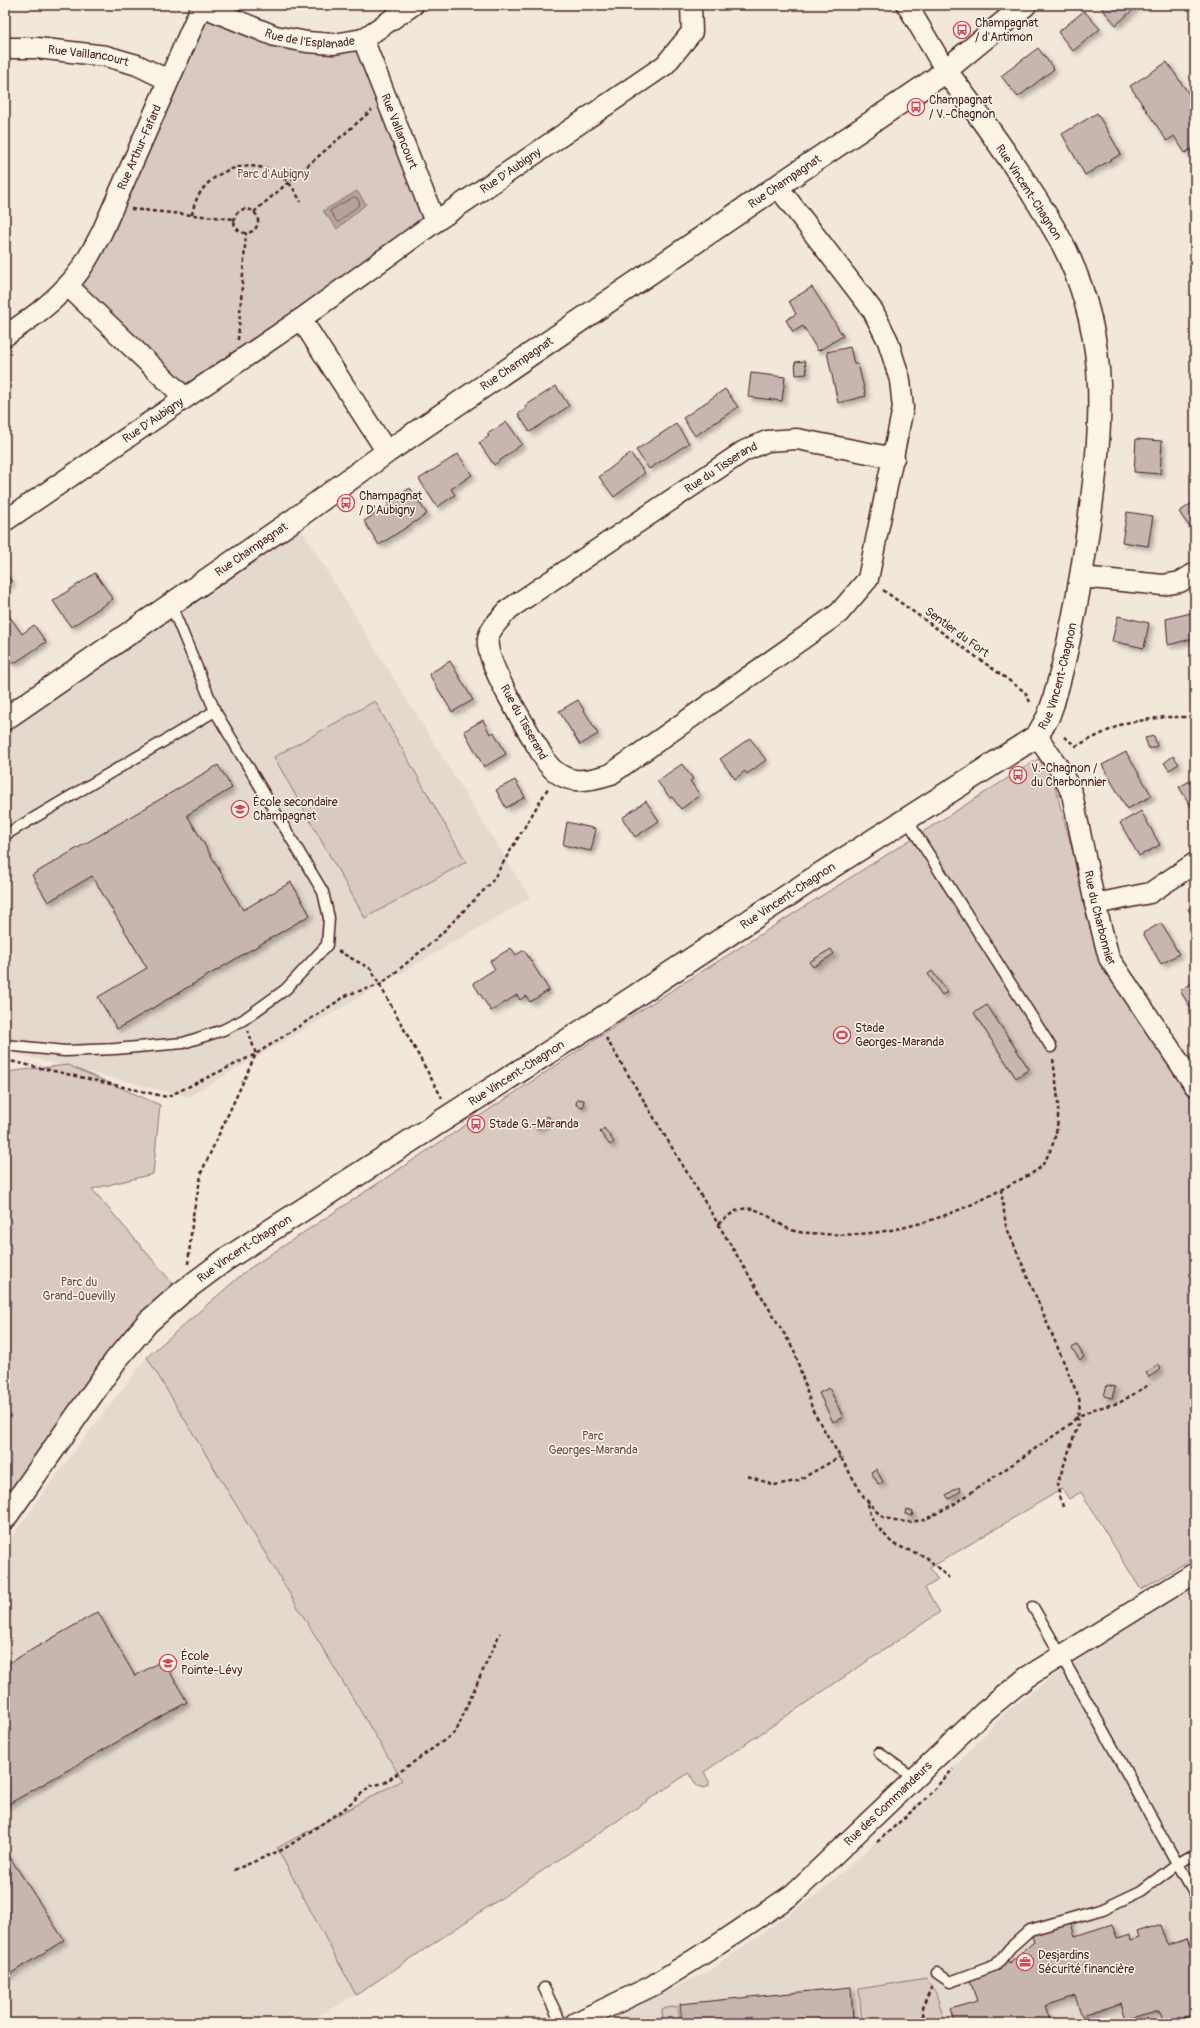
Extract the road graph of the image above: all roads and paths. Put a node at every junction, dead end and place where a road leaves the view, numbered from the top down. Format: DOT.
graph roads {
  1 [pos="201,5"];
  2 [pos="414,5"];
  3 [pos="691,5"];
  4 [pos="907,5"];
  5 [pos="1025,5"];
  6 [pos="363,39"];
  7 [pos="7,54"];
  8 [pos="946,71"];
  9 [pos="168,80"];
  10 [pos="386,98"];
  11 [pos="288,182"];
  12 [pos="778,187"];
  13 [pos="301,202"];
  14 [pos="113,207"];
  15 [pos="254,212"];
  16 [pos="192,215"];
  17 [pos="234,219"];
  18 [pos="435,222"];
  19 [pos="246,233"];
  20 [pos="68,286"];
  21 [pos="301,319"];
  22 [pos="5,336"];
  23 [pos="236,363"];
  24 [pos="184,397"];
  25 [pos="387,452"];
  26 [pos="894,458"];
  27 [pos="5,521"];
  28 [pos="1195,573"];
  29 [pos="1081,577"];
  30 [pos="868,579"];
  31 [pos="171,605"];
  32 [pos="1031,704"];
  33 [pos="215,711"];
  34 [pos="1195,717"];
  35 [pos="5,719"];
  36 [pos="1037,736"];
  37 [pos="1064,737"];
  38 [pos="556,774"];
  39 [pos="907,820"];
  40 [pos="5,835"];
  41 [pos="1195,863"];
  42 [pos="1095,904"];
  43 [pos="327,945"];
  44 [pos="380,985"];
  45 [pos="243,1020"];
  46 [pos="596,1022"];
  47 [pos="5,1045"];
  48 [pos="1052,1047"];
  49 [pos="256,1054"];
  50 [pos="5,1062"];
  51 [pos="1195,1086"];
  52 [pos="451,1114"];
  53 [pos="1001,1190"];
  54 [pos="718,1224"];
  55 [pos="187,1265"];
  56 [pos="1150,1384"];
  57 [pos="1077,1417"];
  58 [pos="840,1457"];
  59 [pos="748,1476"];
  60 [pos="868,1503"];
  61 [pos="1063,1507"];
  62 [pos="5,1518"];
  63 [pos="1195,1573"];
  64 [pos="949,1578"];
  65 [pos="1033,1607"];
  66 [pos="500,1633"];
  67 [pos="1061,1655"];
  68 [pos="880,1753"];
  69 [pos="915,1779"];
  70 [pos="1195,1854"];
  71 [pos="1178,1864"];
  72 [pos="234,1870"];
  73 [pos="1195,1895"];
  74 [pos="937,1973"];
  75 [pos="544,1988"];
  76 [pos="561,2023"];
  77 [pos="575,2023"];
  78 [pos="925,2023"];
  1 -- 6 [label="street, Rue de l'Esplanade"];
  1 -- 9 [label="street, Rue Arthur-Fafard"];
  2 -- 6 [label="street, Rue de l'Esplanade"];
  3 -- 18 [label="street, Rue D'Aubigny"];
  4 -- 8 [label="street"];
  5 -- 8 [label="street, Rue Champagnat"];
  6 -- 10 [label="street, Rue Vallancourt"];
  7 -- 9 [label="street, Rue Vaillancourt"];
  8 -- 12 [label="street, Rue Champagnat"];
  8 -- 29 [label="street, Rue Vincent-Chagnon"];
  9 -- 14 [label="street, Rue Arthur-Fafard"];
  10 -- 11 [label="path"];
  10 -- 18 [label="street, Rue Vallancourt"];
  11 -- 13 [label="path"];
  11 -- 15 [label="path"];
  11 -- 16 [label="path"];
  12 -- 25 [label="street, Rue Champagnat"];
  12 -- 26 [label="street"];
  14 -- 16 [label="path"];
  14 -- 20 [label="street, Rue Arthur-Fafard"];
  15 -- 17 [label="path"];
  15 -- 19 [label="path"];
  16 -- 17 [label="path"];
  17 -- 19 [label="path"];
  18 -- 21 [label="street, Rue D'Aubigny"];
  19 -- 23 [label="path"];
  20 -- 22 [label="street, Rue Arthur-Fafard"];
  20 -- 24 [label="street"];
  21 -- 23 [label="street, Rue D'Aubigny"];
  21 -- 25 [label="street"];
  23 -- 24 [label="street, Rue D'Aubigny"];
  24 -- 27 [label="street, Rue D'Aubigny"];
  25 -- 31 [label="street, Rue Champagnat"];
  26 -- 30 [label="street"];
  26 -- 38 [label="street, Rue du Tisserand"];
  28 -- 29 [label="street"];
  29 -- 36 [label="street, Rue Vincent-Chagnon"];
  30 -- 32 [label="path, Sentier du Fort"];
  30 -- 38 [label="street"];
  31 -- 33 [label="lane"];
  31 -- 35 [label="street, Rue Champagnat"];
  33 -- 40 [label="lane"];
  33 -- 43 [label="lane"];
  34 -- 37 [label="path"];
  36 -- 39 [label="street, Rue Vincent-Chagnon"];
  36 -- 42 [label="street, Rue du Charbonnier"];
  38 -- 44 [label="path"];
  39 -- 46 [label="street, Rue Vincent-Chagnon"];
  39 -- 48 [label="lane"];
  41 -- 42 [label="street"];
  42 -- 51 [label="street, Rue du Charbonnier"];
  43 -- 44 [label="path"];
  43 -- 45 [label="lane"];
  44 -- 49 [label="path"];
  44 -- 52 [label="path"];
  45 -- 47 [label="lane"];
  45 -- 49 [label="path"];
  46 -- 52 [label="street, Rue Vincent-Chagnon"];
  46 -- 54 [label="path"];
  48 -- 53 [label="path"];
  49 -- 50 [label="path"];
  49 -- 55 [label="path"];
  52 -- 62 [label="street, Rue Vincent-Chagnon"];
  53 -- 54 [label="path"];
  53 -- 57 [label="path"];
  54 -- 58 [label="path"];
  56 -- 57 [label="path"];
  57 -- 60 [label="path"];
  57 -- 61 [label="path"];
  58 -- 59 [label="path"];
  58 -- 60 [label="path"];
  60 -- 64 [label="path"];
  63 -- 67 [label="street, Rue des Commandeurs"];
  65 -- 67 [label="lane"];
  66 -- 72 [label="path"];
  67 -- 69 [label="street, Rue des Commandeurs"];
  67 -- 71 [label="lane"];
  68 -- 69 [label="lane"];
  69 -- 77 [label="street, Rue des Commandeurs"];
  70 -- 71 [label="lane"];
  71 -- 73 [label="lane"];
  71 -- 74 [label="lane"];
  74 -- 78 [label="path"];
  75 -- 76 [label="lane"];
}
